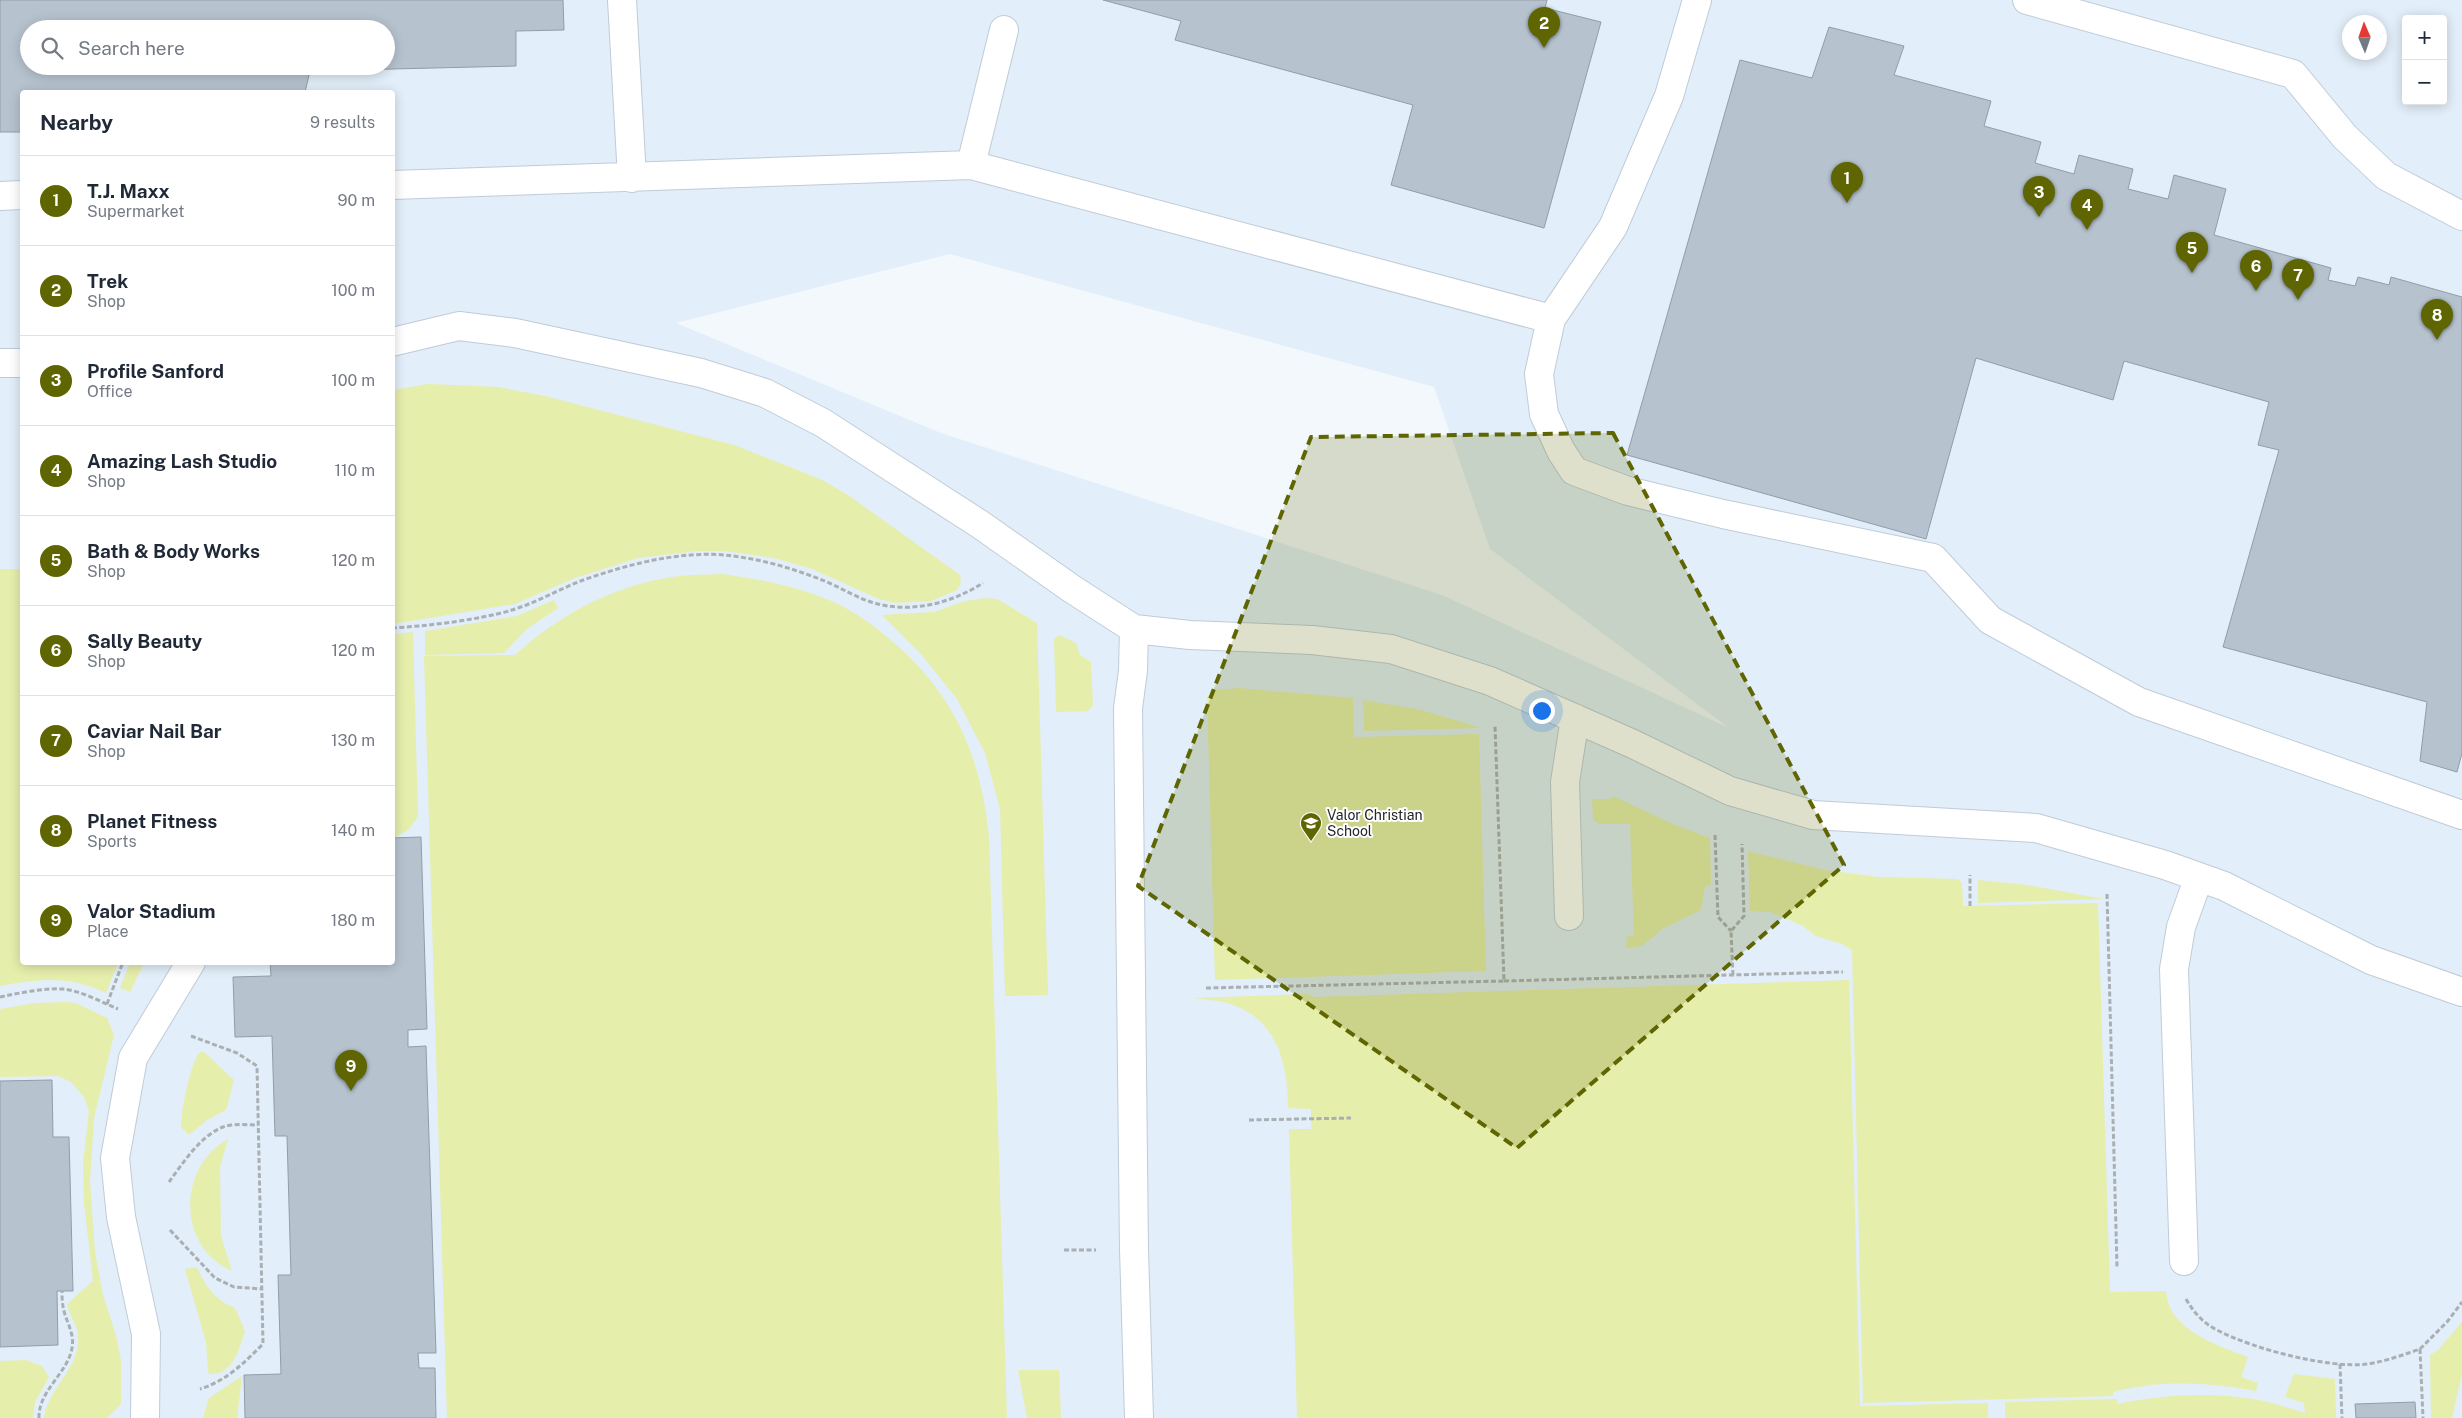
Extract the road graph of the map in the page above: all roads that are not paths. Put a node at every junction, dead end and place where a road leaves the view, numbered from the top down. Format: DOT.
graph roads {
  1 [pos="622,0"];
  2 [pos="1697,0"];
  3 [pos="2027,0"];
  4 [pos="1004,30"];
  5 [pos="971,165"];
  6 [pos="632,178"];
  7 [pos="395,185"];
  8 [pos="20,195"];
  9 [pos="0,196"];
  10 [pos="2462,216"];
  11 [pos="1552,319"];
  12 [pos="395,341"];
  13 [pos="0,363"];
  14 [pos="20,363"];
  15 [pos="1134,629"];
  16 [pos="1575,718"];
  17 [pos="2462,815"];
  18 [pos="2199,877"];
  19 [pos="1569,916"];
  20 [pos="189,965"];
  21 [pos="2462,992"];
  22 [pos="2184,1261"];
  23 [pos="145,1418"];
  24 [pos="1139,1418"];
  1 -- 6 [label="lane"];
  2 -- 11 [label="lane"];
  3 -- 10 [label="lane"];
  4 -- 5 [label="lane"];
  5 -- 6 [label="lane"];
  5 -- 11 [label="lane"];
  6 -- 7 [label="lane"];
  8 -- 9 [label="lane"];
  11 -- 17 [label="lane"];
  12 -- 15 [label="lane"];
  13 -- 14 [label="lane"];
  15 -- 16 [label="lane"];
  15 -- 24 [label="lane"];
  16 -- 18 [label="lane"];
  16 -- 19 [label="lane"];
  18 -- 21 [label="lane"];
  18 -- 22 [label="lane"];
  20 -- 23 [label="lane"];
}
